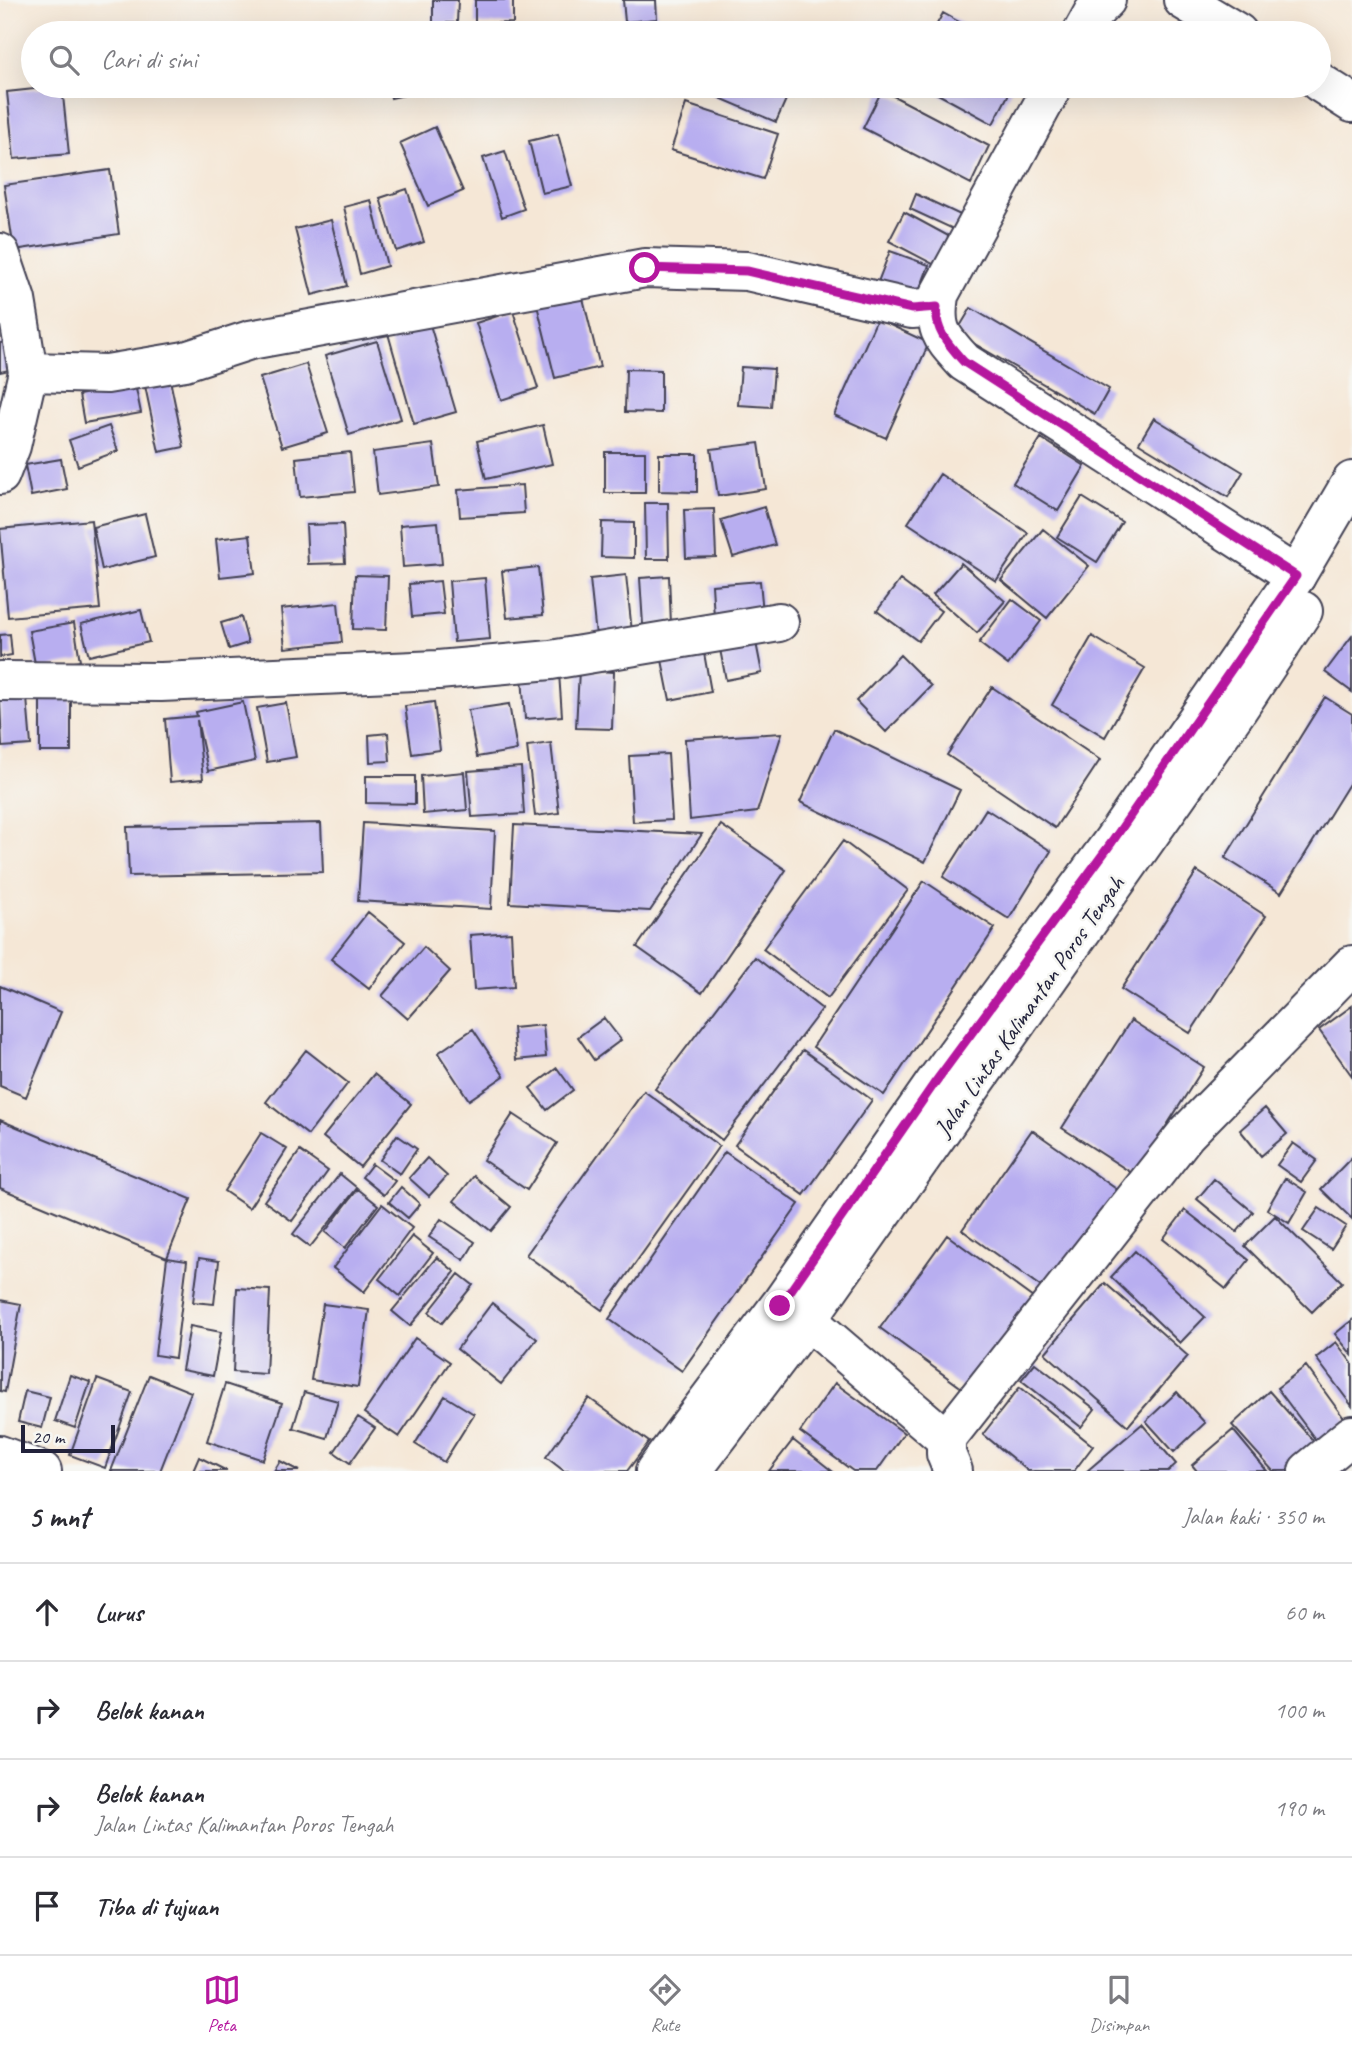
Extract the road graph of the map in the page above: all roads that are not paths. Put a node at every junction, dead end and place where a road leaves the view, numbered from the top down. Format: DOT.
graph roads {
  1 [pos="1106,0"];
  2 [pos="1183,0"];
  3 [pos="1089,21"];
  4 [pos="1218,21"];
  5 [pos="1331,90"];
  6 [pos="1046,98"];
  7 [pos="1352,103"];
  8 [pos="0,253"];
  9 [pos="937,307"];
  10 [pos="28,372"];
  11 [pos="0,475"];
  12 [pos="1352,481"];
  13 [pos="1352,531"];
  14 [pos="1296,576"];
  15 [pos="779,621"];
  16 [pos="0,681"];
  17 [pos="1352,965"];
  18 [pos="807,1320"];
  19 [pos="1352,1435"];
  20 [pos="0,1455"];
  21 [pos="949,1455"];
  22 [pos="42,1471"];
  23 [pos="654,1471"];
  24 [pos="692,1471"];
  25 [pos="1308,1471"];
  1 -- 3 [label="street"];
  2 -- 4 [label="street"];
  5 -- 7 [label="street"];
  6 -- 9 [label="street"];
  8 -- 10 [label="street"];
  9 -- 10 [label="street"];
  9 -- 14 [label="street"];
  10 -- 11 [label="street"];
  12 -- 14 [label="street, Jalan Lintas Kalimantan Poros Tengah"];
  13 -- 18 [label="street, Jalan Lintas Kalimantan Poros Tengah"];
  14 -- 23 [label="street, Jalan Lintas Kalimantan Poros Tengah"];
  15 -- 16 [label="street"];
  17 -- 21 [label="street"];
  18 -- 21 [label="street"];
  18 -- 24 [label="street, Jalan Lintas Kalimantan Poros Tengah"];
  19 -- 25 [label="street"];
  20 -- 22 [label="street"];
}
